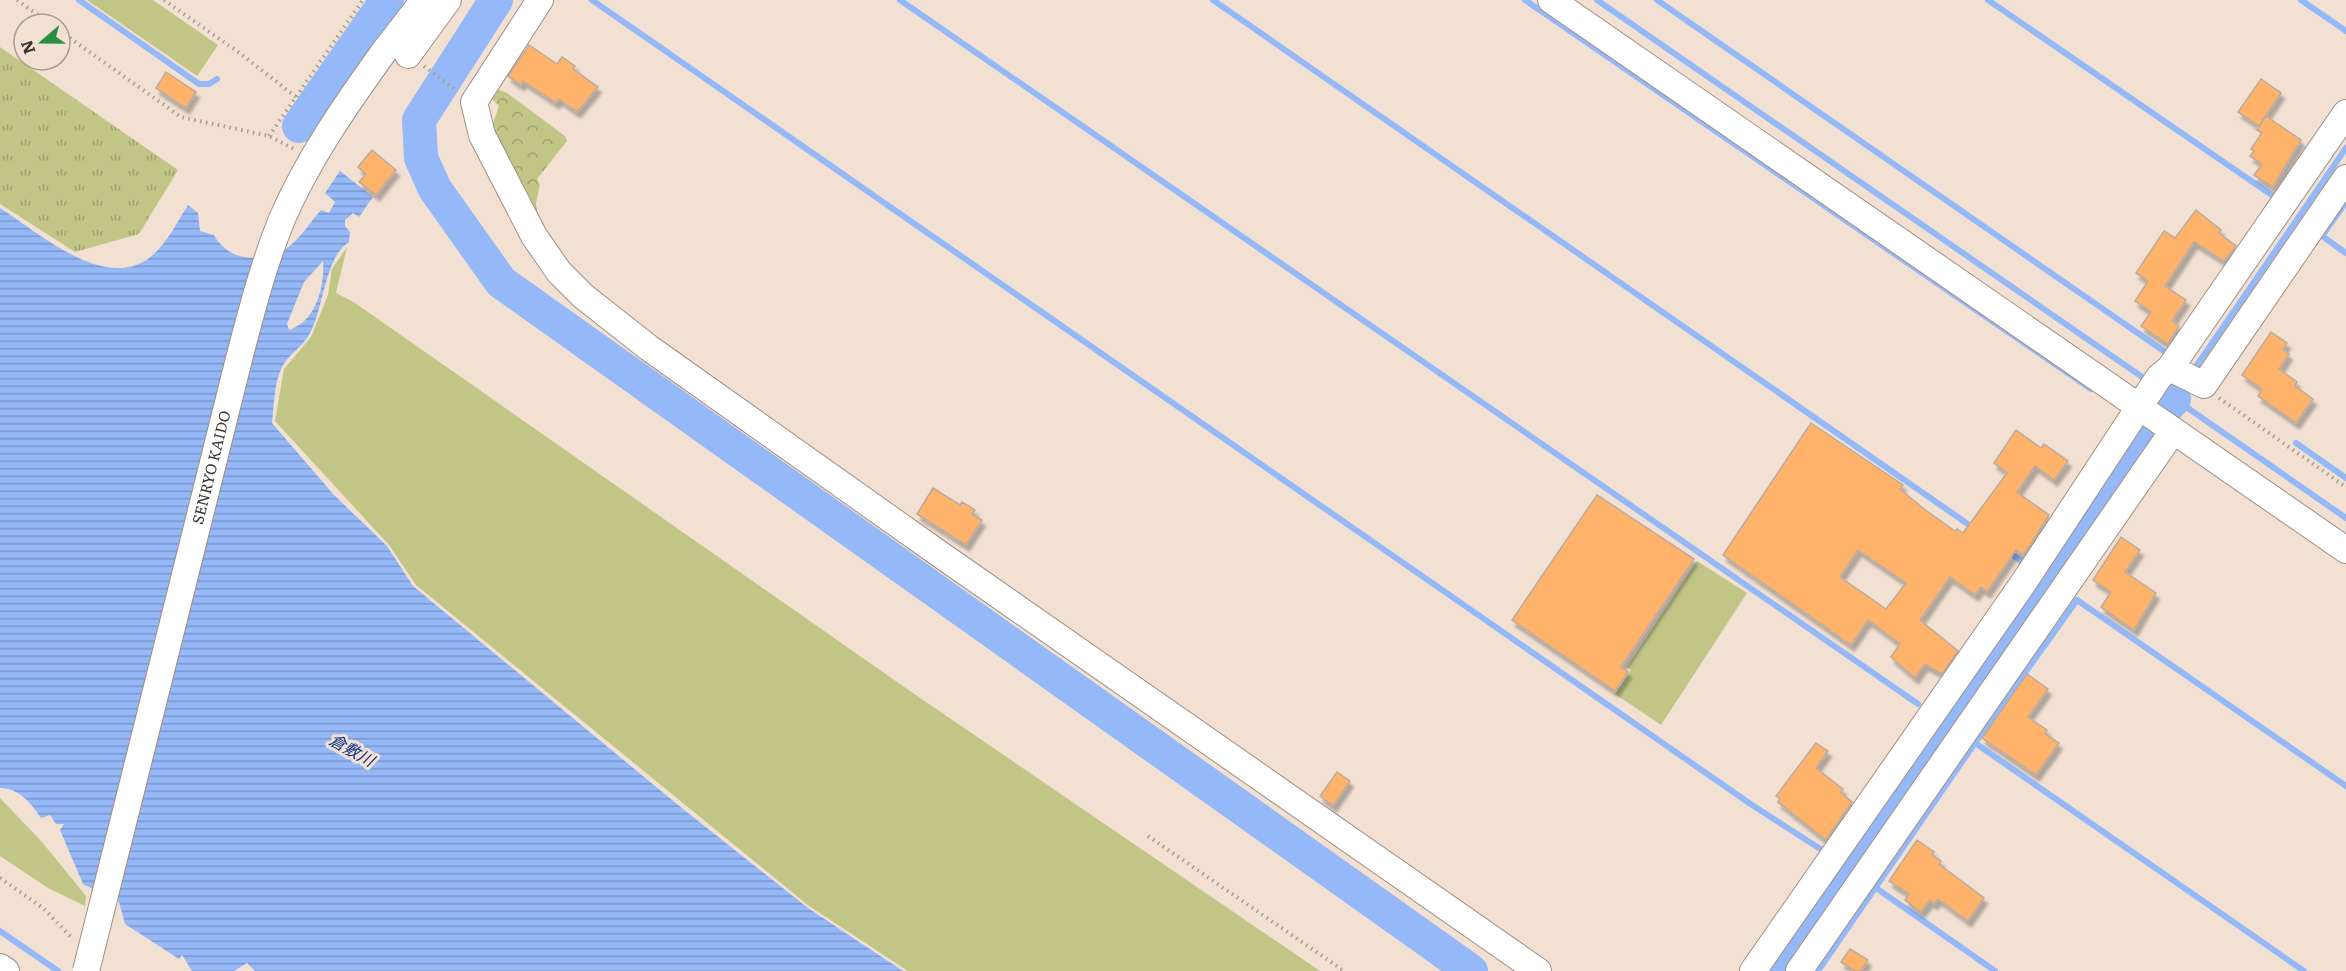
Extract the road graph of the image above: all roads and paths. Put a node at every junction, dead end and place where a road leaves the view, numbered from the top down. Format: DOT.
graph roads {
  1 [pos="17,0"];
  2 [pos="164,0"];
  3 [pos="363,0"];
  4 [pos="424,0"];
  5 [pos="448,0"];
  6 [pos="540,0"];
  7 [pos="1551,0"];
  8 [pos="34,12"];
  9 [pos="72,40"];
  10 [pos="415,60"];
  11 [pos="463,95"];
  12 [pos="296,97"];
  13 [pos="2346,113"];
  14 [pos="269,136"];
  15 [pos="298,151"];
  16 [pos="2346,178"];
  17 [pos="2204,385"];
  18 [pos="2154,386"];
  19 [pos="2173,431"];
  20 [pos="2346,488"];
  21 [pos="2346,550"];
  22 [pos="1148,836"];
  23 [pos="0,878"];
  24 [pos="84,959"];
  25 [pos="0,967"];
  26 [pos="6,971"];
  27 [pos="1344,971"];
  28 [pos="1538,971"];
  29 [pos="1754,971"];
  30 [pos="1798,971"];
  1 -- 8 [label="path"];
  2 -- 12 [label="path"];
  3 -- 12 [label="path"];
  4 -- 24 [label="street, SENRYO KAIDO, bridge"];
  5 -- 10 [label="street"];
  6 -- 28 [label="street"];
  7 -- 18 [label="street"];
  9 -- 14 [label="path"];
  10 -- 11 [label="path"];
  12 -- 14 [label="path"];
  13 -- 18 [label="street"];
  14 -- 15 [label="path"];
  16 -- 17 [label="street"];
  17 -- 18 [label="street"];
  17 -- 20 [label="path"];
  18 -- 19 [label="street"];
  18 -- 29 [label="street"];
  19 -- 21 [label="street"];
  19 -- 30 [label="street"];
  22 -- 27 [label="path"];
  23 -- 24 [label="path"];
  25 -- 26 [label="street"];
}
